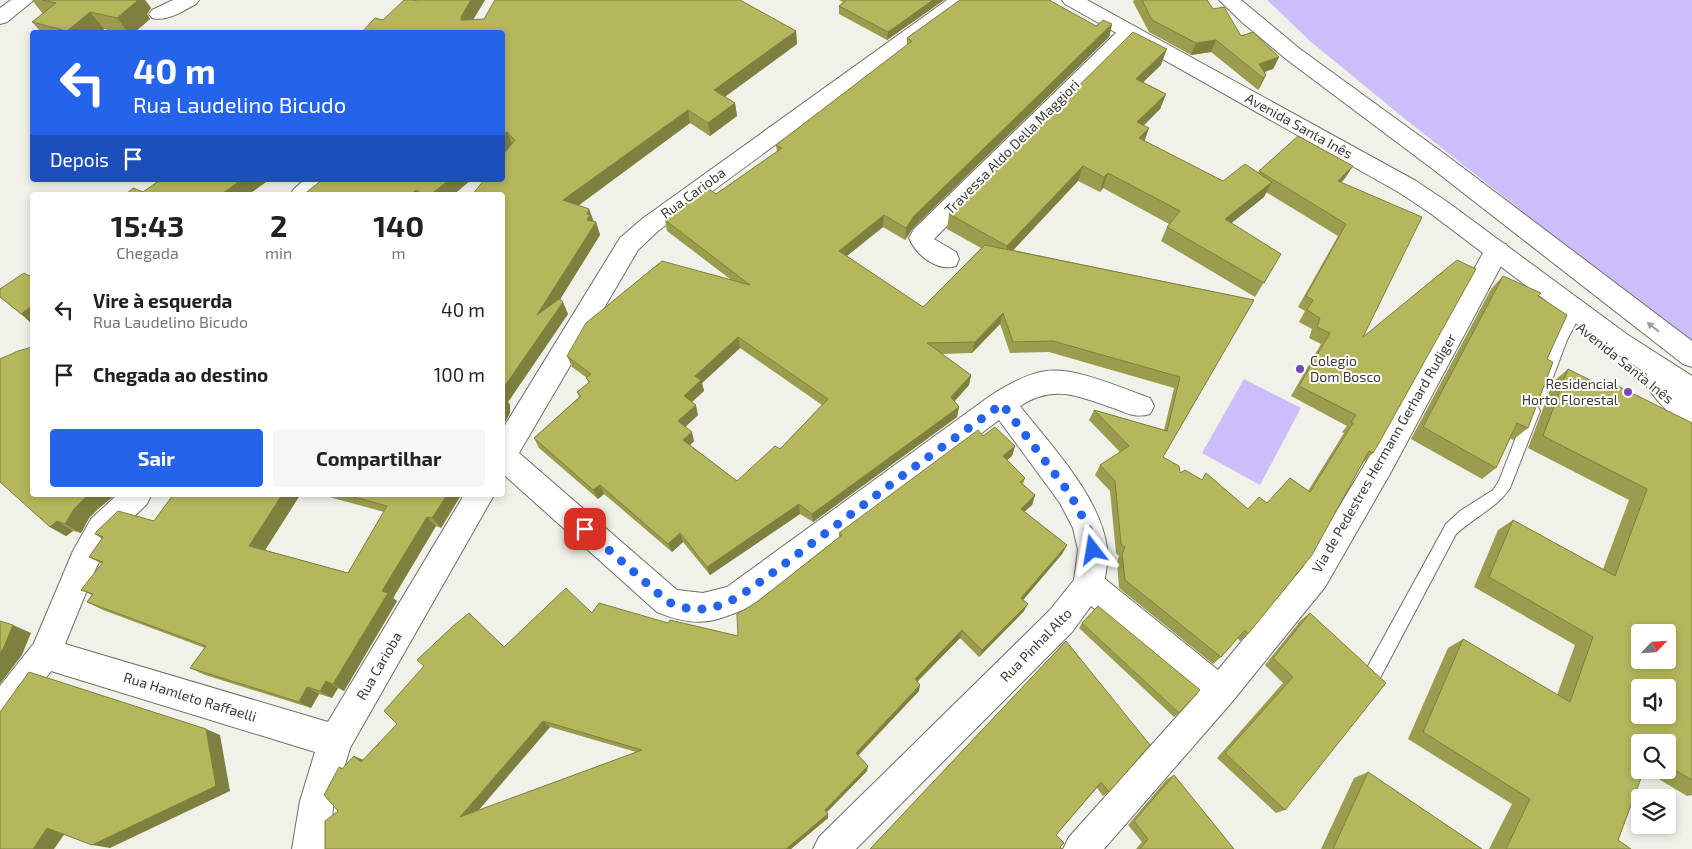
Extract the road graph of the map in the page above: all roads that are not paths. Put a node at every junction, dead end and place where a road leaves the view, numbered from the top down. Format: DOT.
graph roads {
  1 [pos="24,0"];
  2 [pos="189,0"];
  3 [pos="960,0"];
  4 [pos="1072,0"];
  5 [pos="1229,0"];
  6 [pos="159,14"];
  7 [pos="0,18"];
  8 [pos="1129,32"];
  9 [pos="318,182"];
  10 [pos="306,192"];
  11 [pos="1525,226"];
  12 [pos="947,259"];
  13 [pos="1507,259"];
  14 [pos="1572,319"];
  15 [pos="1619,342"];
  16 [pos="1692,356"];
  17 [pos="1692,390"];
  18 [pos="1002,404"];
  19 [pos="1140,406"];
  20 [pos="1692,417"];
  21 [pos="505,453"];
  22 [pos="505,458"];
  23 [pos="135,497"];
  24 [pos="479,497"];
  25 [pos="1089,585"];
  26 [pos="45,654"];
  27 [pos="1374,672"];
  28 [pos="1220,692"];
  29 [pos="0,712"];
  30 [pos="336,741"];
  31 [pos="310,849"];
  32 [pos="831,849"];
  33 [pos="1081,849"];
  1 -- 7 [label="street"];
  2 -- 6 [label="street"];
  3 -- 21 [label="street, Rua Carioba"];
  4 -- 8 [label="street, Avenida Santa Inês"];
  5 -- 11 [label="street, Avenida Santa Inês"];
  8 -- 12 [label="street, Travessa Aldo Della Maggiori"];
  8 -- 13 [label="street, Avenida Santa Inês"];
  9 -- 10 [label="street"];
  11 -- 15 [label="street, Avenida Santa Inês"];
  16 -- 11 [label="street, Avenida Santa Inês, one-way"];
  13 -- 14 [label="street, Avenida Santa Inês"];
  13 -- 15 [label="street, Avenida Santa Inês"];
  13 -- 28 [label="street, Via de Pedestres Hermann Gerhard Rudiger"];
  14 -- 20 [label="street, Avenida Santa Inês"];
  14 -- 27 [label="lane"];
  15 -- 17 [label="street, Avenida Santa Inês"];
  15 -- 20 [label="street, Avenida Santa Inês"];
  18 -- 19 [label="street"];
  18 -- 22 [label="street"];
  18 -- 25 [label="street"];
  23 -- 26 [label="street"];
  24 -- 30 [label="street, Rua Carioba"];
  25 -- 28 [label="street"];
  25 -- 32 [label="street, Rua Pinhal Alto"];
  26 -- 29 [label="street"];
  26 -- 30 [label="street, Rua Hamleto Raffaelli"];
  28 -- 33 [label="street, Via de Pedestres Hermann Gerhard Rudiger"];
  30 -- 31 [label="street, Rua Carioba"];
}
